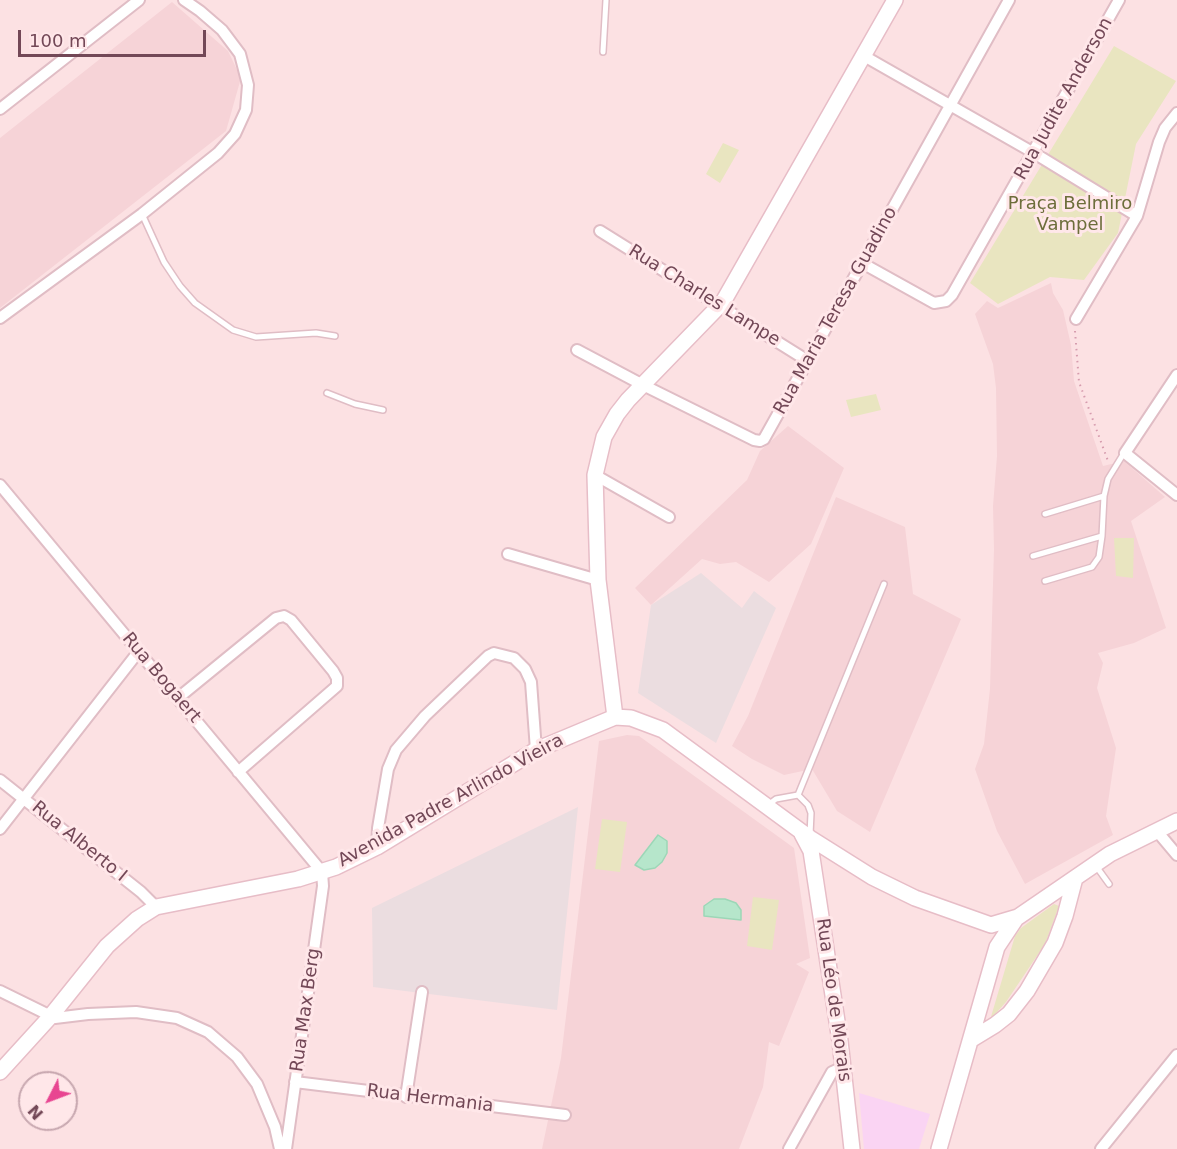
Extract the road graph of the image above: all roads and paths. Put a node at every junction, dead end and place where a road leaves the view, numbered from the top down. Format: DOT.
graph roads {
  1 [pos="140,0"];
  2 [pos="184,0"];
  3 [pos="606,0"];
  4 [pos="895,0"];
  5 [pos="1009,0"];
  6 [pos="1119,0"];
  7 [pos="603,52"];
  8 [pos="864,56"];
  9 [pos="950,105"];
  10 [pos="0,109"];
  11 [pos="1177,113"];
  12 [pos="1034,153"];
  13 [pos="142,214"];
  14 [pos="1137,216"];
  15 [pos="600,231"];
  16 [pos="862,263"];
  17 [pos="720,306"];
  18 [pos="0,318"];
  19 [pos="1076,319"];
  20 [pos="335,336"];
  21 [pos="577,350"];
  22 [pos="807,361"];
  23 [pos="1177,375"];
  24 [pos="643,385"];
  25 [pos="327,393"];
  26 [pos="383,410"];
  27 [pos="1125,453"];
  28 [pos="595,475"];
  29 [pos="0,485"];
  30 [pos="1177,495"];
  31 [pos="1104,496"];
  32 [pos="1045,514"];
  33 [pos="669,517"];
  34 [pos="1102,536"];
  35 [pos="508,554"];
  36 [pos="1033,556"];
  37 [pos="598,580"];
  38 [pos="1045,581"];
  39 [pos="884,584"];
  40 [pos="139,651"];
  41 [pos="178,698"];
  42 [pos="615,717"];
  43 [pos="536,750"];
  44 [pos="238,772"];
  45 [pos="0,780"];
  46 [pos="798,795"];
  47 [pos="24,798"];
  48 [pos="767,806"];
  49 [pos="1177,821"];
  50 [pos="0,829"];
  51 [pos="1156,830"];
  52 [pos="811,844"];
  53 [pos="377,847"];
  54 [pos="1177,855"];
  55 [pos="1095,864"];
  56 [pos="322,872"];
  57 [pos="1074,878"];
  58 [pos="1109,884"];
  59 [pos="156,908"];
  60 [pos="1018,917"];
  61 [pos="991,925"];
  62 [pos="997,947"];
  63 [pos="0,991"];
  64 [pos="422,992"];
  65 [pos="50,1017"];
  66 [pos="972,1039"];
  67 [pos="1177,1055"];
  68 [pos="843,1067"];
  69 [pos="0,1072"];
  70 [pos="296,1082"];
  71 [pos="406,1097"];
  72 [pos="565,1115"];
  73 [pos="280,1149"];
  74 [pos="286,1149"];
  75 [pos="789,1149"];
  76 [pos="852,1149"];
  77 [pos="939,1149"];
  78 [pos="1101,1149"];
  1 -- 10 [label="street"];
  2 -- 13 [label="street"];
  3 -- 7 [label="lane"];
  4 -- 8 [label="main road"];
  5 -- 9 [label="street, Rua Maria Teresa Guadino"];
  6 -- 12 [label="street, Rua Judite Anderson"];
  8 -- 9 [label="street"];
  8 -- 17 [label="main road"];
  9 -- 12 [label="street"];
  9 -- 16 [label="street, Rua Maria Teresa Guadino"];
  11 -- 14 [label="street"];
  12 -- 14 [label="street"];
  12 -- 16 [label="street, Rua Judite Anderson"];
  13 -- 18 [label="street"];
  13 -- 20 [label="lane"];
  14 -- 19 [label="street"];
  15 -- 17 [label="street, Rua Charles Lampe"];
  16 -- 22 [label="street, Rua Maria Teresa Guadino"];
  17 -- 22 [label="street, Rua Charles Lampe"];
  17 -- 24 [label="main road"];
  19 -- 27 [label="path"];
  21 -- 24 [label="street, Rua Maria Teresa Guadino"];
  22 -- 24 [label="street, Rua Maria Teresa Guadino"];
  23 -- 27 [label="street"];
  24 -- 28 [label="main road"];
  25 -- 26 [label="lane"];
  27 -- 30 [label="street"];
  27 -- 31 [label="lane"];
  28 -- 33 [label="street"];
  28 -- 37 [label="main road"];
  29 -- 40 [label="street, Rua Bogaert"];
  31 -- 32 [label="lane"];
  31 -- 34 [label="lane"];
  34 -- 36 [label="lane"];
  34 -- 38 [label="lane"];
  35 -- 37 [label="street"];
  37 -- 42 [label="main road"];
  39 -- 46 [label="lane"];
  40 -- 41 [label="street, Rua Bogaert"];
  40 -- 47 [label="street"];
  41 -- 44 [label="street, Rua Bogaert"];
  41 -- 44 [label="street"];
  42 -- 43 [label="main road, Avenida Padre Arlindo Vieira"];
  42 -- 48 [label="main road"];
  43 -- 53 [label="main road, Avenida Padre Arlindo Vieira"];
  43 -- 53 [label="street"];
  44 -- 56 [label="street, Rua Bogaert"];
  45 -- 47 [label="street, Rua Alberto I"];
  46 -- 48 [label="lane"];
  46 -- 52 [label="lane"];
  47 -- 50 [label="street"];
  47 -- 59 [label="street, Rua Alberto I"];
  48 -- 52 [label="main road, Rua Léo de Morais"];
  49 -- 51 [label="main road"];
  51 -- 54 [label="street"];
  51 -- 55 [label="main road"];
  52 -- 61 [label="main road"];
  52 -- 68 [label="main road, Rua Léo de Morais"];
  53 -- 56 [label="main road, Avenida Padre Arlindo Vieira"];
  55 -- 57 [label="main road"];
  55 -- 58 [label="lane"];
  56 -- 59 [label="main road, Avenida Padre Arlindo Vieira"];
  56 -- 70 [label="street, Rua Max Berg"];
  57 -- 60 [label="main road"];
  57 -- 66 [label="main road"];
  59 -- 65 [label="main road, Avenida Padre Arlindo Vieira"];
  60 -- 61 [label="main road"];
  60 -- 62 [label="main road"];
  61 -- 62 [label="main road"];
  62 -- 66 [label="main road"];
  63 -- 65 [label="street"];
  64 -- 71 [label="street"];
  65 -- 69 [label="main road, Avenida Padre Arlindo Vieira"];
  65 -- 73 [label="street"];
  66 -- 77 [label="main road"];
  67 -- 78 [label="street"];
  68 -- 75 [label="street"];
  68 -- 76 [label="main road, Rua Léo de Morais"];
  70 -- 71 [label="street, Rua Hermania"];
  70 -- 74 [label="street, Rua Max Berg"];
  71 -- 72 [label="street, Rua Hermania"];
}
